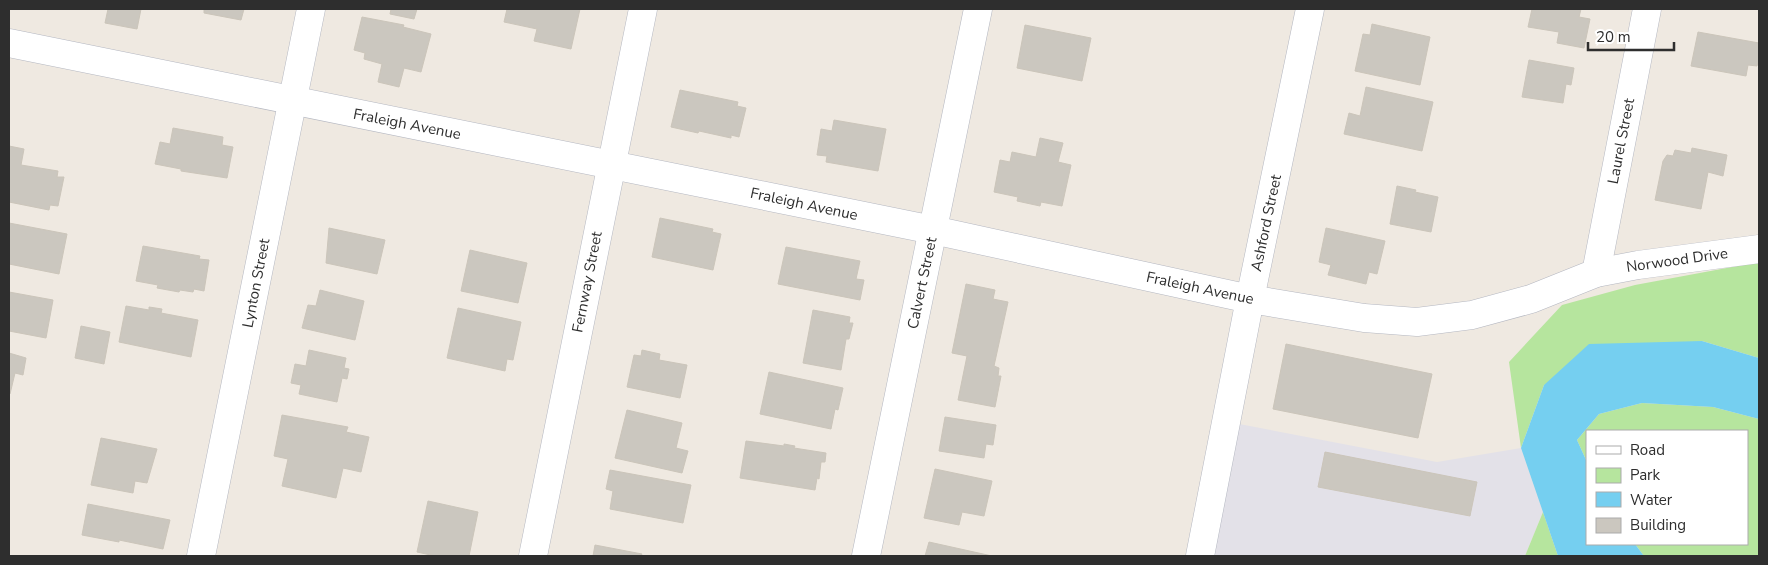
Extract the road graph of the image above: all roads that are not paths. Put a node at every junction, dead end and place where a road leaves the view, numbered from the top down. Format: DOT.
graph roads {
  1 [pos="311,9"];
  2 [pos="643,9"];
  3 [pos="978,9"];
  4 [pos="1310,9"];
  5 [pos="1647,9"];
  6 [pos="9,43"];
  7 [pos="293,101"];
  8 [pos="611,164"];
  9 [pos="933,230"];
  10 [pos="1759,249"];
  11 [pos="1596,273"];
  12 [pos="1250,298"];
  13 [pos="201,556"];
  14 [pos="533,556"];
  15 [pos="866,556"];
  16 [pos="1200,556"];
  1 -- 7 [label="street, Lynton Street"];
  2 -- 8 [label="street, Fernway Street"];
  3 -- 9 [label="street, Calvert Street"];
  4 -- 12 [label="street, Ashford Street"];
  5 -- 11 [label="street, Laurel Street"];
  6 -- 7 [label="street, Fraleigh Avenue"];
  7 -- 8 [label="street, Fraleigh Avenue"];
  7 -- 13 [label="street, Lynton Street"];
  8 -- 9 [label="street, Fraleigh Avenue"];
  8 -- 14 [label="street, Fernway Street"];
  9 -- 12 [label="street, Fraleigh Avenue"];
  9 -- 15 [label="street, Calvert Street"];
  10 -- 11 [label="street, Norwood Drive"];
  11 -- 12 [label="street, Fraleigh Avenue"];
  12 -- 16 [label="street, Ashford Street"];
}
